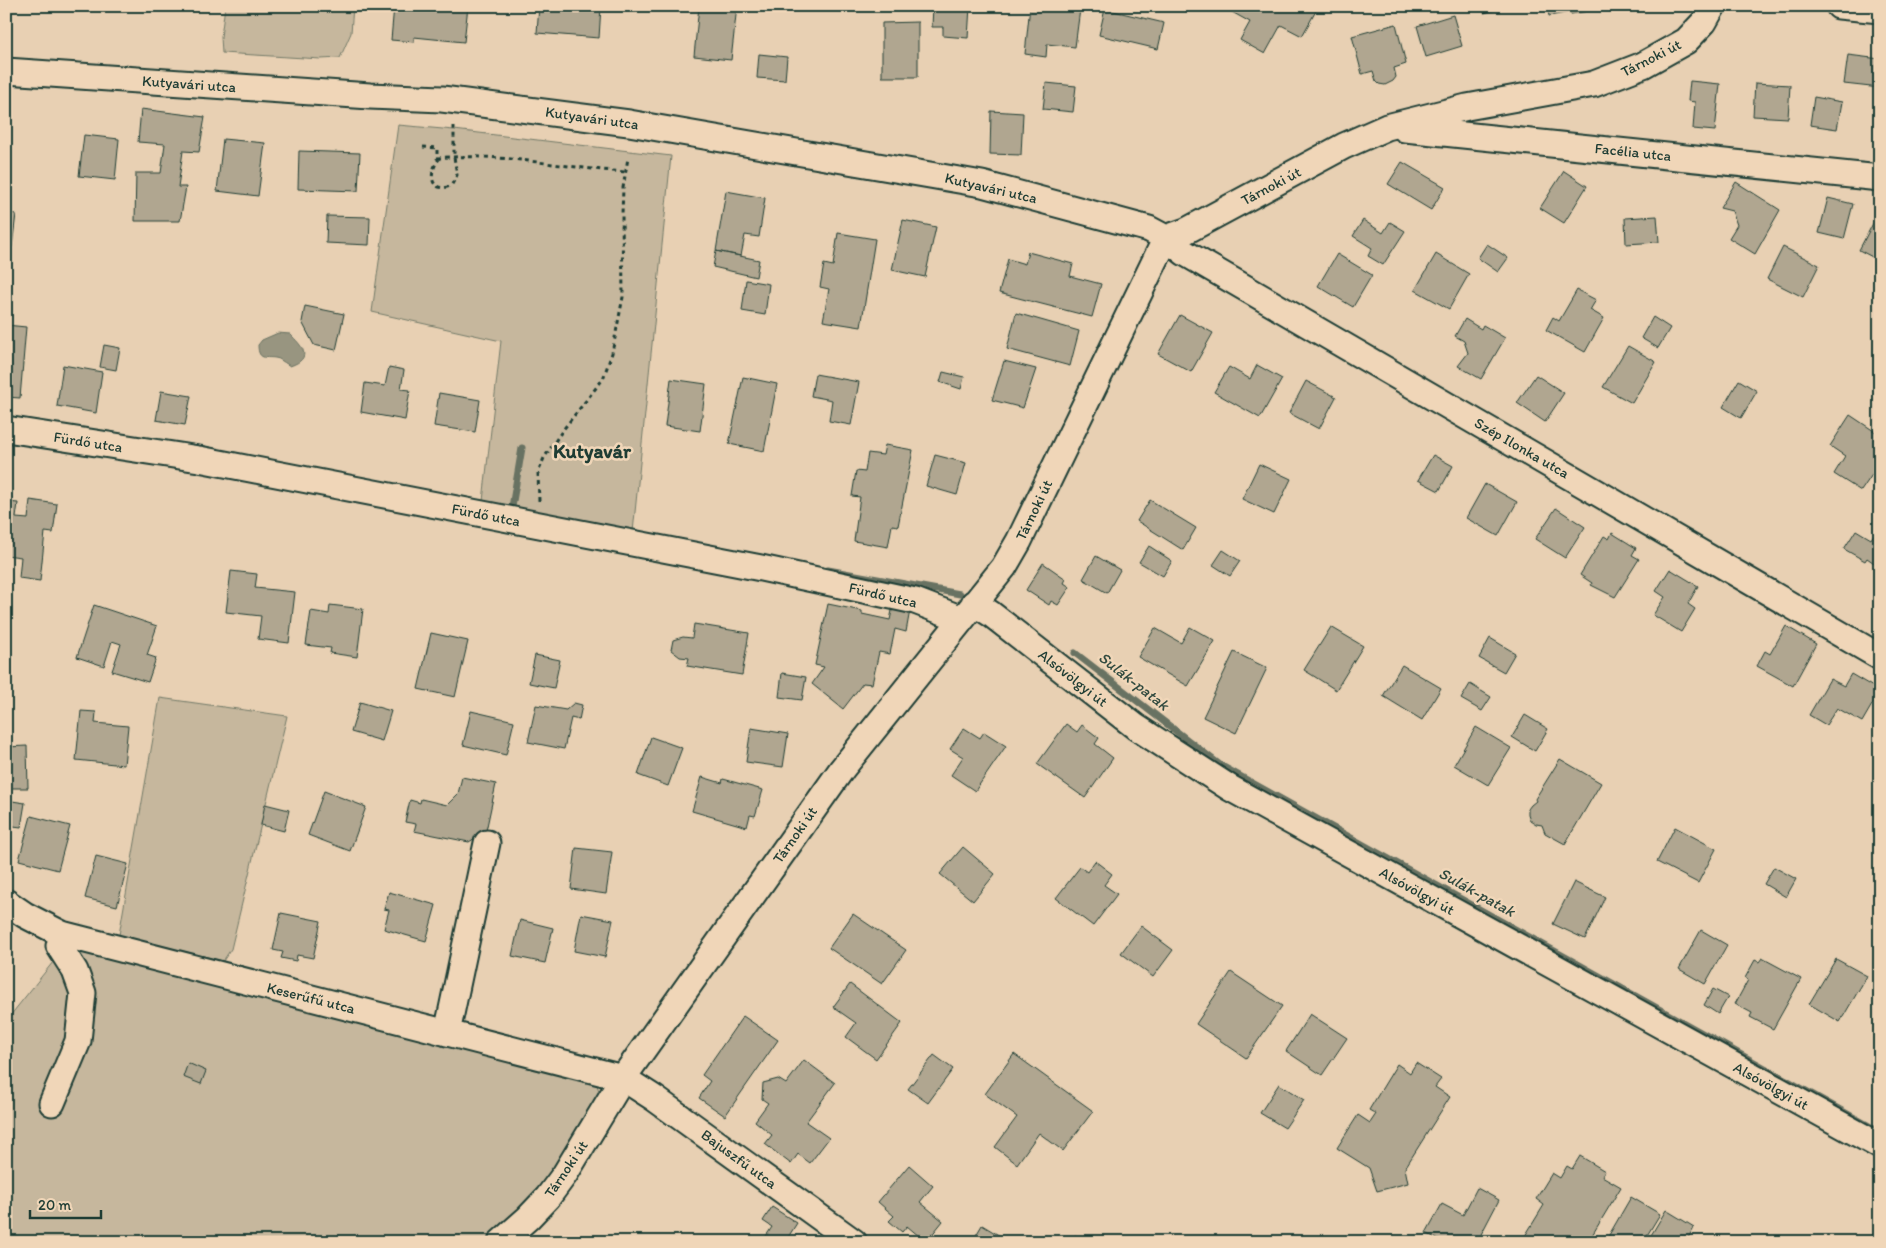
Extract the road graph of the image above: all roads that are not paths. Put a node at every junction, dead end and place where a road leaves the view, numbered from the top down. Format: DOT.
graph roads {
  1 [pos="1713,6"];
  2 [pos="1839,6"];
  3 [pos="1880,10"];
  4 [pos="6,71"];
  5 [pos="1387,127"];
  6 [pos="1880,178"];
  7 [pos="1166,238"];
  8 [pos="6,429"];
  9 [pos="968,611"];
  10 [pos="1880,657"];
  11 [pos="487,843"];
  12 [pos="6,902"];
  13 [pos="62,934"];
  14 [pos="447,1033"];
  15 [pos="623,1078"];
  16 [pos="52,1103"];
  17 [pos="1880,1146"];
  18 [pos="501,1242"];
  19 [pos="854,1242"];
  1 -- 5 [label="street, Tárnoki út"];
  2 -- 3 [label="street"];
  4 -- 7 [label="street, Kutyavári utca"];
  5 -- 6 [label="street, Facélia utca"];
  5 -- 7 [label="street, Tárnoki út"];
  7 -- 9 [label="street, Tárnoki út"];
  7 -- 10 [label="street, Szép Ilonka utca"];
  8 -- 9 [label="street, Fürdő utca"];
  9 -- 15 [label="street, Tárnoki út"];
  9 -- 17 [label="street, Alsóvölgyi út"];
  11 -- 14 [label="street"];
  12 -- 13 [label="street, Keserűfű utca"];
  13 -- 14 [label="street, Keserűfű utca"];
  13 -- 16 [label="street"];
  14 -- 15 [label="street, Keserűfű utca"];
  15 -- 18 [label="street, Tárnoki út"];
  15 -- 19 [label="street, Bajuszfű utca"];
}
